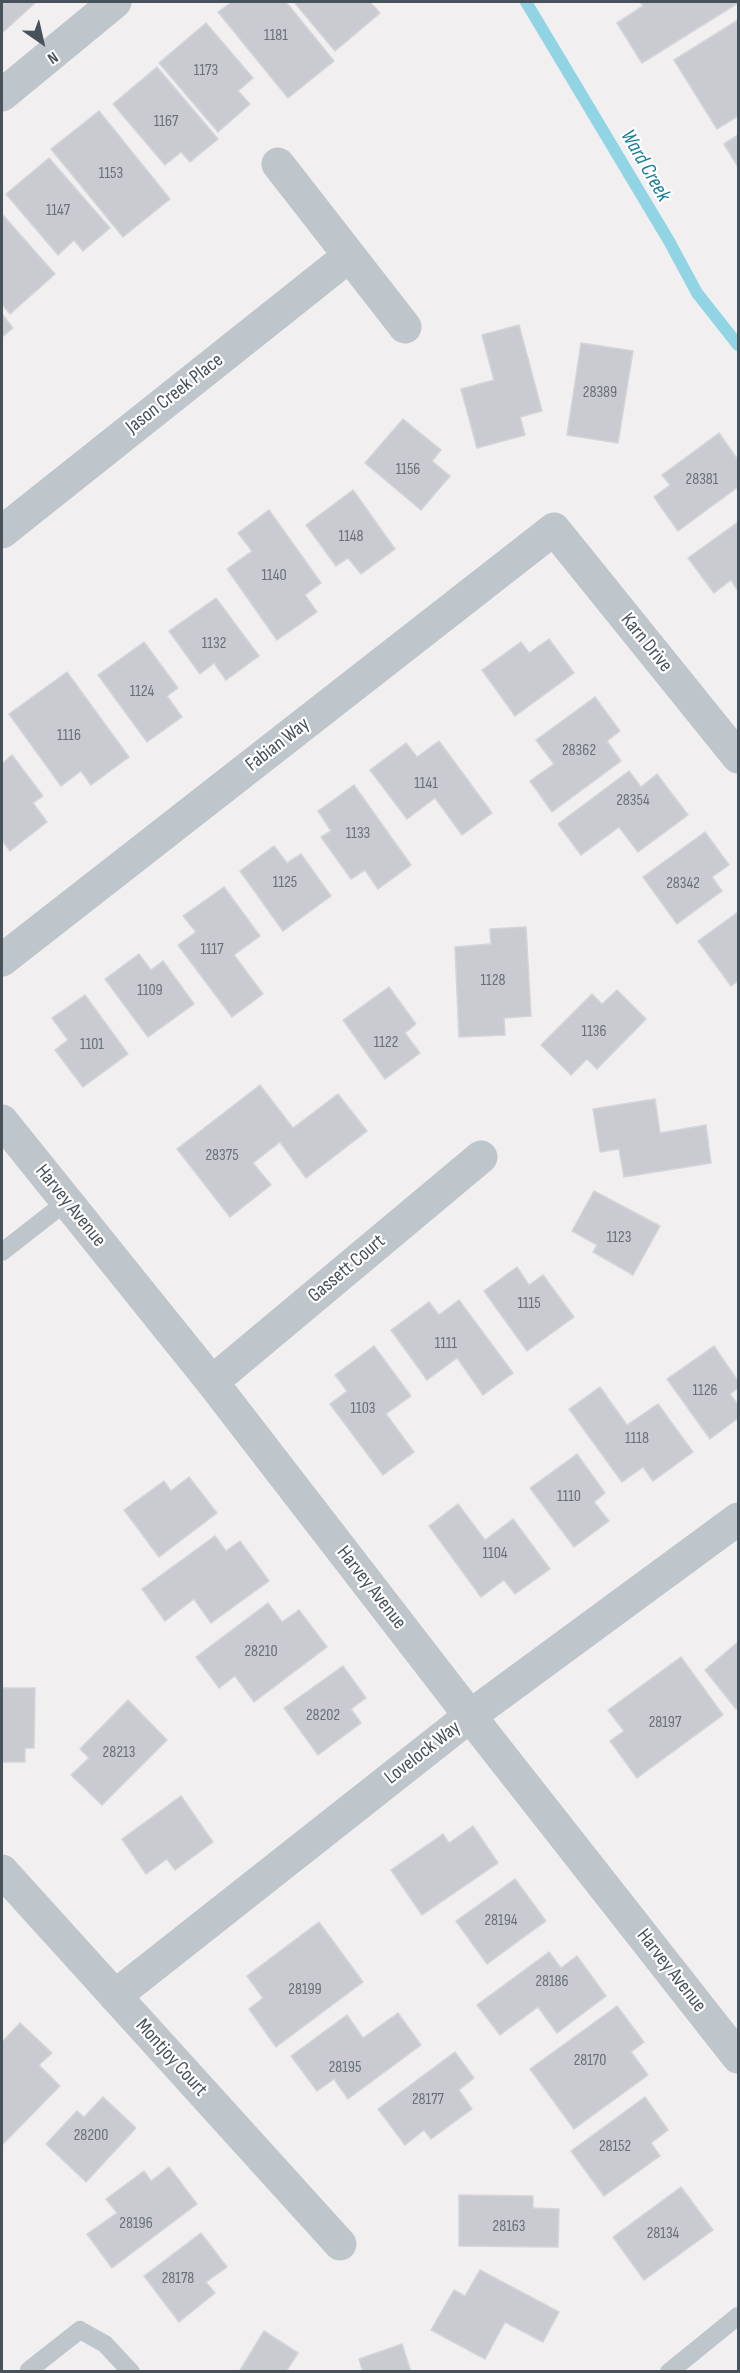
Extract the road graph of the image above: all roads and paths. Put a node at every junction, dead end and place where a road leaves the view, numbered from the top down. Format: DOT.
graph roads {
  1 [pos="115,2"];
  2 [pos="2,95"];
  3 [pos="278,164"];
  4 [pos="349,256"];
  5 [pos="405,327"];
  6 [pos="554,529"];
  7 [pos="2,532"];
  8 [pos="738,757"];
  9 [pos="2,960"];
  10 [pos="2,1121"];
  11 [pos="481,1156"];
  12 [pos="66,1202"];
  13 [pos="2,1252"];
  14 [pos="212,1382"];
  15 [pos="738,1519"];
  16 [pos="470,1716"];
  17 [pos="2,1871"];
  18 [pos="115,1996"];
  19 [pos="738,2057"];
  20 [pos="340,2244"];
  21 [pos="738,2316"];
  22 [pos="29,2370"];
  23 [pos="131,2372"];
  24 [pos="669,2372"];
  1 -- 2 [label="street"];
  3 -- 4 [label="street"];
  4 -- 5 [label="street"];
  4 -- 7 [label="street, Jason Creek Place"];
  6 -- 8 [label="street, Karn Drive"];
  6 -- 9 [label="street, Fabian Way"];
  10 -- 12 [label="street, Harvey Avenue"];
  11 -- 14 [label="street, Gassett Court"];
  12 -- 13 [label="lane"];
  12 -- 14 [label="street, Harvey Avenue"];
  14 -- 16 [label="street, Harvey Avenue"];
  15 -- 16 [label="street, Lovelock Way"];
  16 -- 18 [label="street, Lovelock Way"];
  16 -- 19 [label="street, Harvey Avenue"];
  17 -- 18 [label="street, Montjoy Court"];
  18 -- 20 [label="street, Montjoy Court"];
  21 -- 24 [label="lane"];
  22 -- 23 [label="lane"];
}
